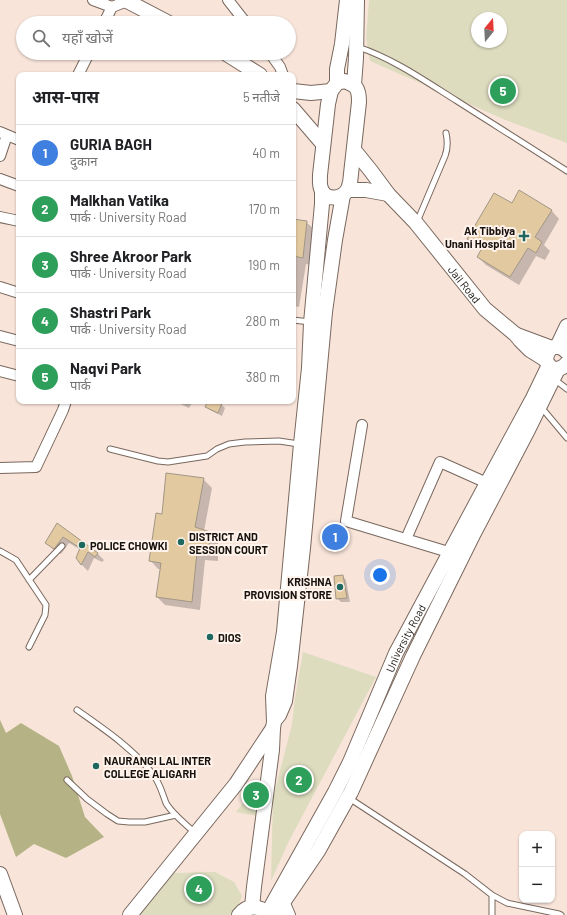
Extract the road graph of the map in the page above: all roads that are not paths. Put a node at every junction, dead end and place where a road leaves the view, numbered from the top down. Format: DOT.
graph roads {
  1 [pos="94,0"];
  2 [pos="228,0"];
  3 [pos="347,0"];
  4 [pos="357,0"];
  5 [pos="122,2"];
  6 [pos="110,16"];
  7 [pos="153,16"];
  8 [pos="241,16"];
  9 [pos="356,47"];
  10 [pos="86,60"];
  11 [pos="236,60"];
  12 [pos="275,60"];
  13 [pos="80,72"];
  14 [pos="255,72"];
  15 [pos="282,72"];
  16 [pos="354,85"];
  17 [pos="334,87"];
  18 [pos="296,91"];
  19 [pos="296,117"];
  20 [pos="446,133"];
  21 [pos="4,134"];
  22 [pos="16,139"];
  23 [pos="323,144"];
  24 [pos="354,150"];
  25 [pos="0,156"];
  26 [pos="567,170"];
  27 [pos="0,180"];
  28 [pos="16,185"];
  29 [pos="322,191"];
  30 [pos="345,193"];
  31 [pos="388,194"];
  32 [pos="0,217"];
  33 [pos="16,220"];
  34 [pos="416,223"];
  35 [pos="0,287"];
  36 [pos="16,292"];
  37 [pos="296,320"];
  38 [pos="311,323"];
  39 [pos="567,326"];
  40 [pos="0,336"];
  41 [pos="16,340"];
  42 [pos="556,360"];
  43 [pos="0,372"];
  44 [pos="16,375"];
  45 [pos="567,389"];
  46 [pos="65,404"];
  47 [pos="540,406"];
  48 [pos="362,425"];
  49 [pos="567,438"];
  50 [pos="306,445"];
  51 [pos="110,449"];
  52 [pos="0,468"];
  53 [pos="487,482"];
  54 [pos="406,539"];
  55 [pos="62,546"];
  56 [pos="0,551"];
  57 [pos="456,554"];
  58 [pos="29,580"];
  59 [pos="29,647"];
  60 [pos="77,710"];
  61 [pos="274,725"];
  62 [pos="66,780"];
  63 [pos="348,797"];
  64 [pos="176,814"];
  65 [pos="196,834"];
  66 [pos="0,874"];
  67 [pos="0,894"];
  68 [pos="492,895"];
  69 [pos="252,907"];
  70 [pos="281,913"];
  71 [pos="7,915"];
  72 [pos="15,915"];
  73 [pos="130,915"];
  74 [pos="239,915"];
  75 [pos="492,915"];
  76 [pos="561,915"];
  1 -- 5 [label="street"];
  2 -- 8 [label="street"];
  3 -- 17 [label="main road"];
  4 -- 9 [label="main road"];
  5 -- 6 [label="street"];
  5 -- 7 [label="main road"];
  9 -- 16 [label="main road"];
  9 -- 26 [label="lane"];
  10 -- 13 [label="street"];
  11 -- 14 [label="main road"];
  12 -- 15 [label="street"];
  16 -- 17 [label="main road"];
  16 -- 24 [label="main road"];
  17 -- 18 [label="main road"];
  17 -- 23 [label="main road"];
  19 -- 23 [label="main road"];
  20 -- 34 [label="lane"];
  21 -- 22 [label="street"];
  21 -- 25 [label="street"];
  23 -- 29 [label="main road"];
  24 -- 30 [label="main road"];
  24 -- 31 [label="main road, Jail Road"];
  27 -- 28 [label="street"];
  29 -- 30 [label="main road"];
  29 -- 38 [label="main road"];
  30 -- 31 [label="main road"];
  30 -- 50 [label="main road"];
  31 -- 34 [label="main road, Jail Road"];
  32 -- 33 [label="street"];
  34 -- 42 [label="main road, Jail Road"];
  35 -- 36 [label="street"];
  37 -- 38 [label="lane"];
  38 -- 50 [label="main road"];
  39 -- 42 [label="main road, University Road"];
  40 -- 41 [label="street"];
  42 -- 45 [label="lane"];
  42 -- 47 [label="main road, University Road"];
  42 -- 53 [label="main road, University Road"];
  43 -- 44 [label="street"];
  46 -- 52 [label="street"];
  47 -- 49 [label="lane"];
  47 -- 57 [label="main road, University Road"];
  48 -- 54 [label="street"];
  50 -- 51 [label="lane"];
  50 -- 61 [label="main road"];
  53 -- 54 [label="street"];
  53 -- 57 [label="main road, University Road"];
  54 -- 57 [label="street"];
  55 -- 58 [label="lane"];
  56 -- 58 [label="lane"];
  57 -- 63 [label="main road, University Road"];
  57 -- 70 [label="main road, University Road"];
  58 -- 59 [label="lane"];
  60 -- 64 [label="lane"];
  61 -- 65 [label="main road"];
  61 -- 69 [label="main road"];
  62 -- 64 [label="lane"];
  63 -- 68 [label="lane"];
  63 -- 70 [label="main road, University Road"];
  64 -- 65 [label="lane"];
  65 -- 73 [label="main road"];
  66 -- 72 [label="main road"];
  67 -- 71 [label="main road"];
  68 -- 75 [label="lane"];
  68 -- 76 [label="lane"];
  69 -- 70 [label="main road"];
  69 -- 74 [label="main road"];
}
